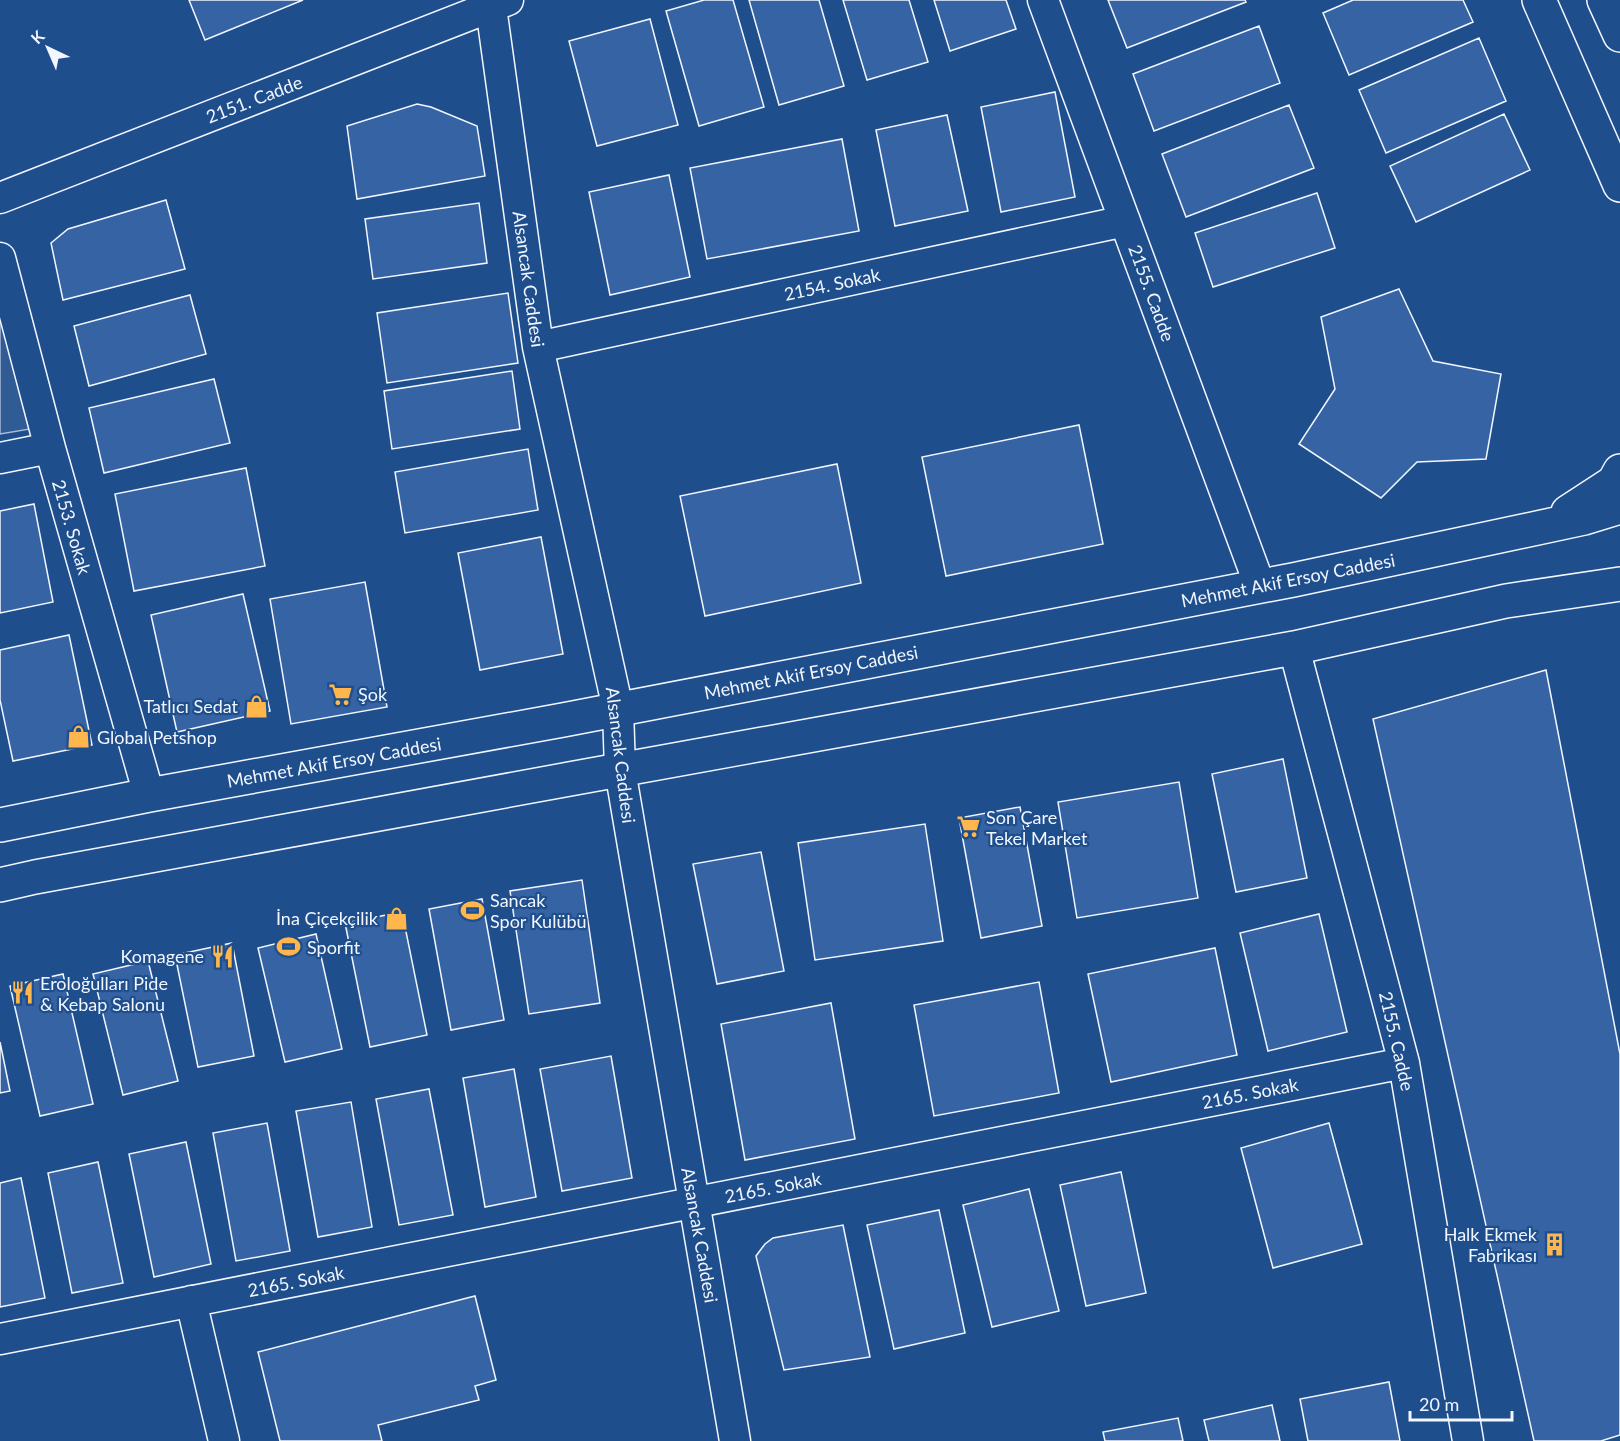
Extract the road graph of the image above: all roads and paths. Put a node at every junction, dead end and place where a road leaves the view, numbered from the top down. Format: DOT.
graph roads {
  1 [pos="1043,0"];
  2 [pos="1539,0"];
  3 [pos="1604,0"];
  4 [pos="497,2"];
  5 [pos="1620,35"];
  6 [pos="1620,184"];
  7 [pos="0,198"];
  8 [pos="1125,221"];
  9 [pos="0,258"];
  10 [pos="538,347"];
  11 [pos="50,448"];
  12 [pos="0,458"];
  13 [pos="1620,471"];
  14 [pos="1620,507"];
  15 [pos="1547,525"];
  16 [pos="1620,584"];
  17 [pos="1260,586"];
  18 [pos="1294,648"];
  19 [pos="618,709"];
  20 [pos="620,770"];
  21 [pos="149,795"];
  22 [pos="0,825"];
  23 [pos="0,885"];
  24 [pos="1404,1063"];
  25 [pos="694,1202"];
  26 [pos="191,1301"];
  27 [pos="0,1339"];
  28 [pos="224,1441"];
  29 [pos="735,1441"];
  30 [pos="1467,1441"];
  1 -- 8 [label="street, 2155. Cadde"];
  2 -- 6 [label="street"];
  3 -- 5 [label="street"];
  4 -- 7 [label="street, 2151. Cadde"];
  4 -- 10 [label="street, Alsancak Caddesi"];
  8 -- 10 [label="street, 2154. Sokak"];
  8 -- 17 [label="street, 2155. Cadde"];
  9 -- 11 [label="street, 2153. Sokak"];
  10 -- 19 [label="street, Alsancak Caddesi"];
  11 -- 12 [label="street"];
  11 -- 21 [label="street, 2153. Sokak"];
  13 -- 15 [label="street"];
  14 -- 15 [label="street, Mehmet Akif Ersoy Caddesi"];
  15 -- 17 [label="street, Mehmet Akif Ersoy Caddesi"];
  16 -- 18 [label="street"];
  17 -- 19 [label="street, Mehmet Akif Ersoy Caddesi"];
  18 -- 20 [label="street"];
  18 -- 24 [label="street, 2155. Cadde"];
  19 -- 20 [label="street, Alsancak Caddesi"];
  19 -- 21 [label="street, Mehmet Akif Ersoy Caddesi"];
  20 -- 23 [label="street"];
  20 -- 25 [label="street, Alsancak Caddesi"];
  21 -- 22 [label="street, Mehmet Akif Ersoy Caddesi"];
  24 -- 25 [label="street, 2165. Sokak"];
  24 -- 30 [label="street, 2155. Cadde"];
  25 -- 26 [label="street, 2165. Sokak"];
  25 -- 29 [label="street, Alsancak Caddesi"];
  26 -- 27 [label="street, 2165. Sokak"];
  26 -- 28 [label="street"];
}
